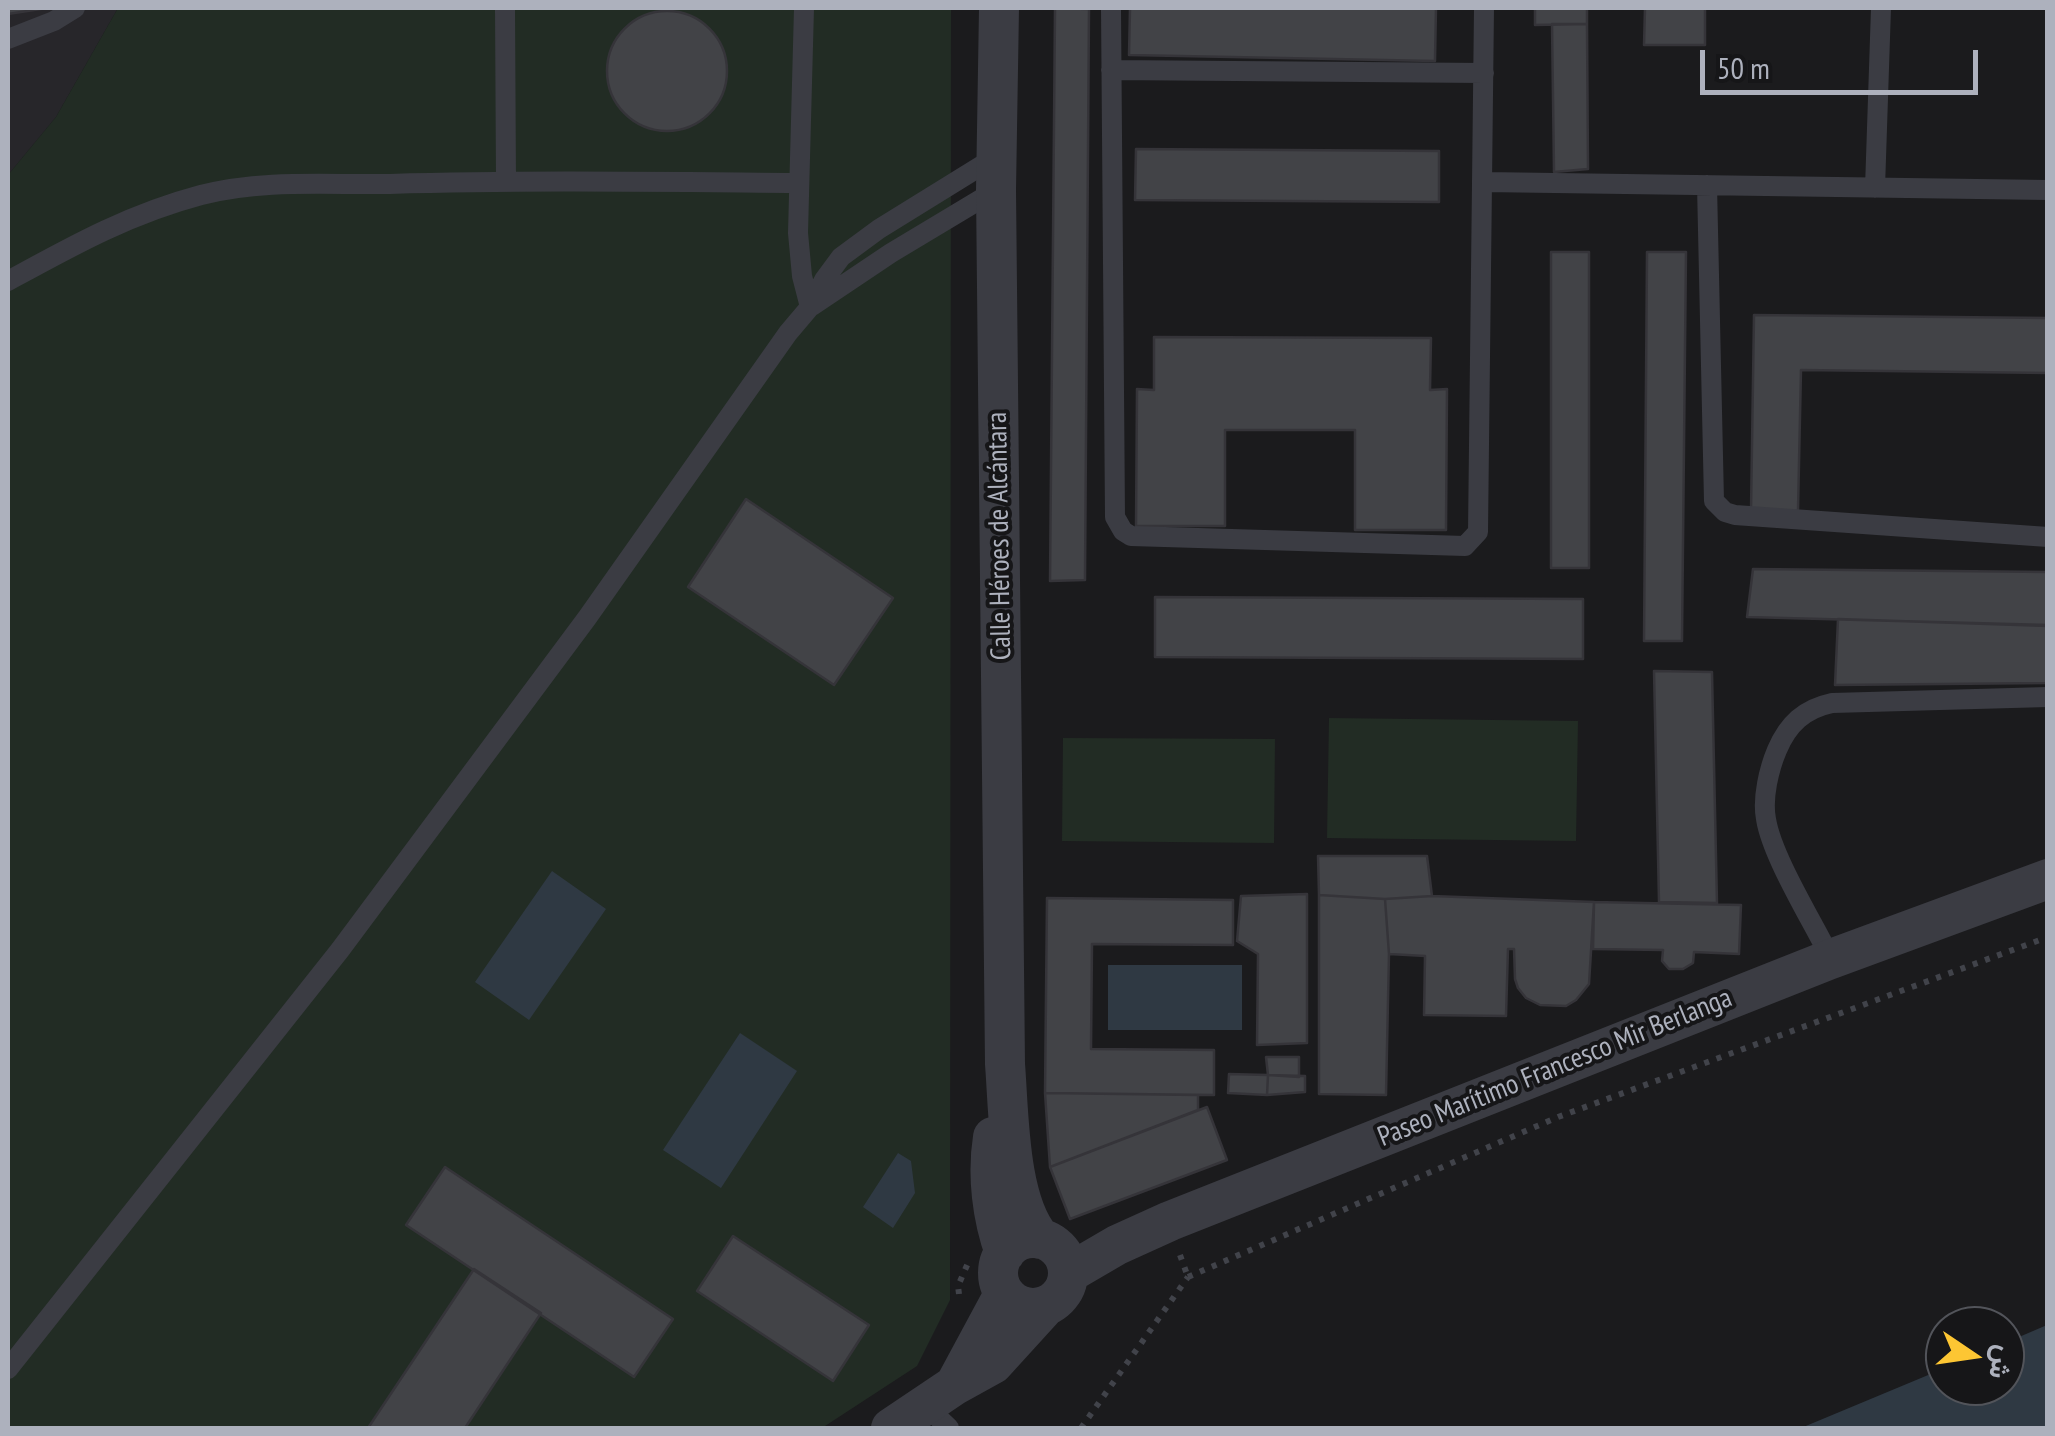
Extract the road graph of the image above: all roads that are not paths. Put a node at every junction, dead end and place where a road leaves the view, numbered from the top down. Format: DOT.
graph roads {
  1 [pos="76,8"];
  2 [pos="505,8"];
  3 [pos="804,8"];
  4 [pos="999,8"];
  5 [pos="1111,8"];
  6 [pos="1484,8"];
  7 [pos="1881,8"];
  8 [pos="8,40"];
  9 [pos="1111,70"];
  10 [pos="1484,73"];
  11 [pos="997,173"];
  12 [pos="506,181"];
  13 [pos="799,182"];
  14 [pos="1484,182"];
  15 [pos="1707,185"];
  16 [pos="1875,188"];
  17 [pos="2048,190"];
  18 [pos="8,281"];
  19 [pos="810,307"];
  20 [pos="2048,536"];
  21 [pos="2048,697"];
  22 [pos="2048,879"];
  23 [pos="1831,959"];
  24 [pos="1023,1246"];
  25 [pos="1069,1272"];
  26 [pos="1004,1294"];
  27 [pos="1044,1308"];
  28 [pos="8,1368"];
  29 [pos="943,1406"];
  30 [pos="891,1428"];
  1 -- 8 [label="lane"];
  2 -- 12 [label="lane"];
  3 -- 13 [label="lane"];
  4 -- 11 [label="street, Calle Héroes de Alcántara"];
  5 -- 9 [label="lane"];
  6 -- 10 [label="lane"];
  7 -- 16 [label="lane"];
  9 -- 10 [label="lane"];
  9 -- 14 [label="lane"];
  10 -- 14 [label="lane"];
  11 -- 19 [label="lane"];
  11 -- 19 [label="lane"];
  11 -- 24 [label="street, Calle Héroes de Alcántara"];
  12 -- 13 [label="lane"];
  12 -- 18 [label="lane"];
  13 -- 19 [label="lane"];
  14 -- 15 [label="lane"];
  15 -- 16 [label="lane"];
  15 -- 20 [label="lane"];
  16 -- 17 [label="lane"];
  19 -- 28 [label="lane"];
  21 -- 23 [label="lane"];
  22 -- 23 [label="street, Paseo Marítimo Francesco Mir Berlanga"];
  23 -- 25 [label="street, Paseo Marítimo Francesco Mir Berlanga"];
  24 -- 25 [label="street"];
  24 -- 26 [label="street"];
  25 -- 27 [label="street"];
  26 -- 27 [label="street"];
  26 -- 29 [label="street"];
  27 -- 29 [label="street"];
  29 -- 30 [label="street"];
}
